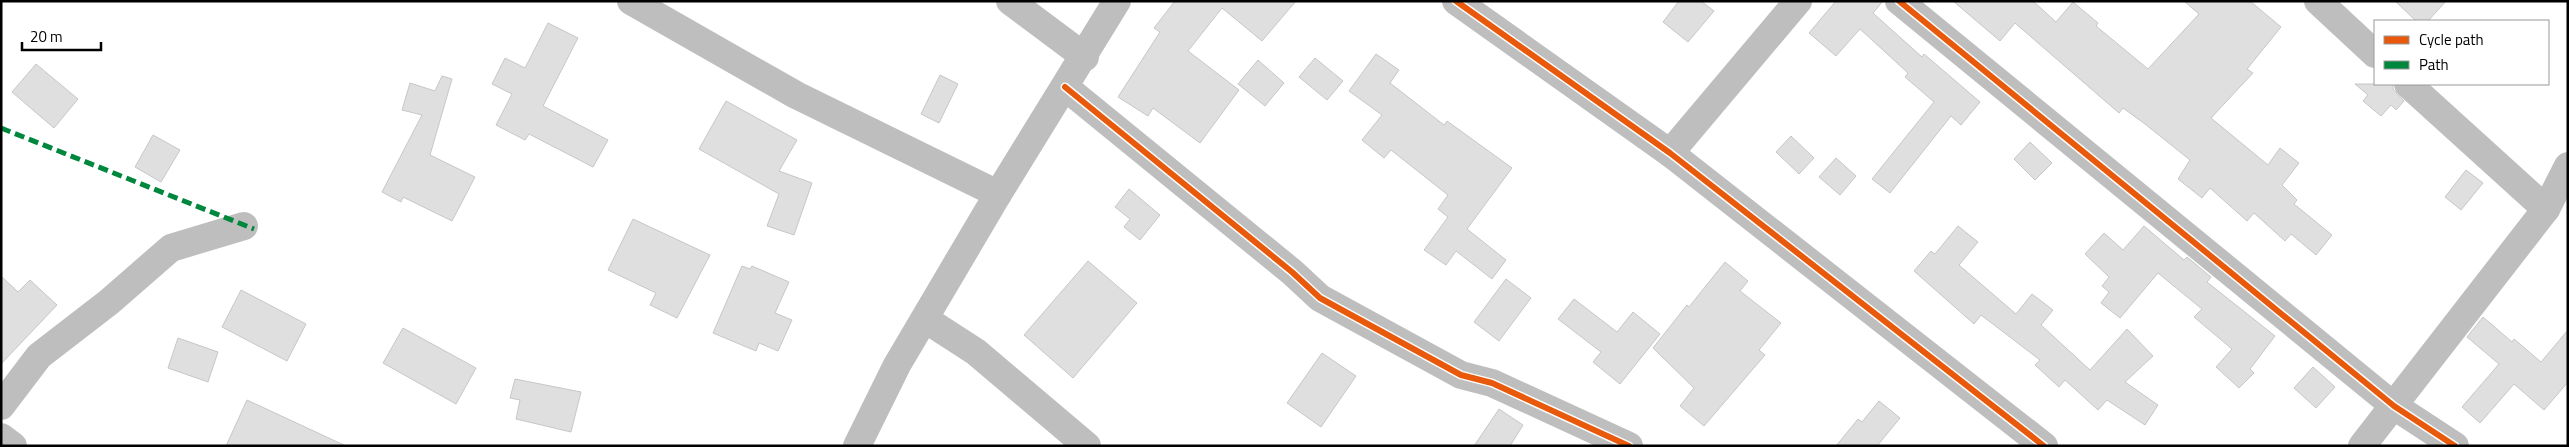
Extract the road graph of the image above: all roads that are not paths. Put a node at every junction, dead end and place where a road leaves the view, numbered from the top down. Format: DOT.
graph roads {
  1 [pos="631,1"];
  2 [pos="1010,1"];
  3 [pos="1117,1"];
  4 [pos="1798,1"];
  5 [pos="1900,1"];
  6 [pos="2318,1"];
  7 [pos="1458,2"];
  8 [pos="2374,53"];
  9 [pos="1085,57"];
  10 [pos="2409,85"];
  11 [pos="1065,87"];
  12 [pos="1670,153"];
  13 [pos="2568,166"];
  14 [pos="998,194"];
  15 [pos="2546,209"];
  16 [pos="244,226"];
  17 [pos="925,319"];
  18 [pos="1,406"];
  19 [pos="2394,406"];
  20 [pos="1,437"];
  21 [pos="13,446"];
  22 [pos="857,446"];
  23 [pos="1087,446"];
  24 [pos="1629,446"];
  25 [pos="2044,446"];
  26 [pos="2362,446"];
  27 [pos="2455,446"];
  1 -- 14 [label="street"];
  2 -- 9 [label="street"];
  3 -- 9 [label="street"];
  4 -- 12 [label="street"];
  5 -- 19 [label="street"];
  6 -- 8 [label="street"];
  7 -- 12 [label="street"];
  9 -- 11 [label="street"];
  10 -- 15 [label="street"];
  11 -- 14 [label="street"];
  11 -- 24 [label="street"];
  12 -- 25 [label="street"];
  13 -- 15 [label="street"];
  14 -- 17 [label="street"];
  15 -- 19 [label="street"];
  16 -- 18 [label="street"];
  17 -- 22 [label="street"];
  17 -- 23 [label="street"];
  19 -- 26 [label="street"];
  19 -- 27 [label="street"];
  20 -- 21 [label="street"];
}
